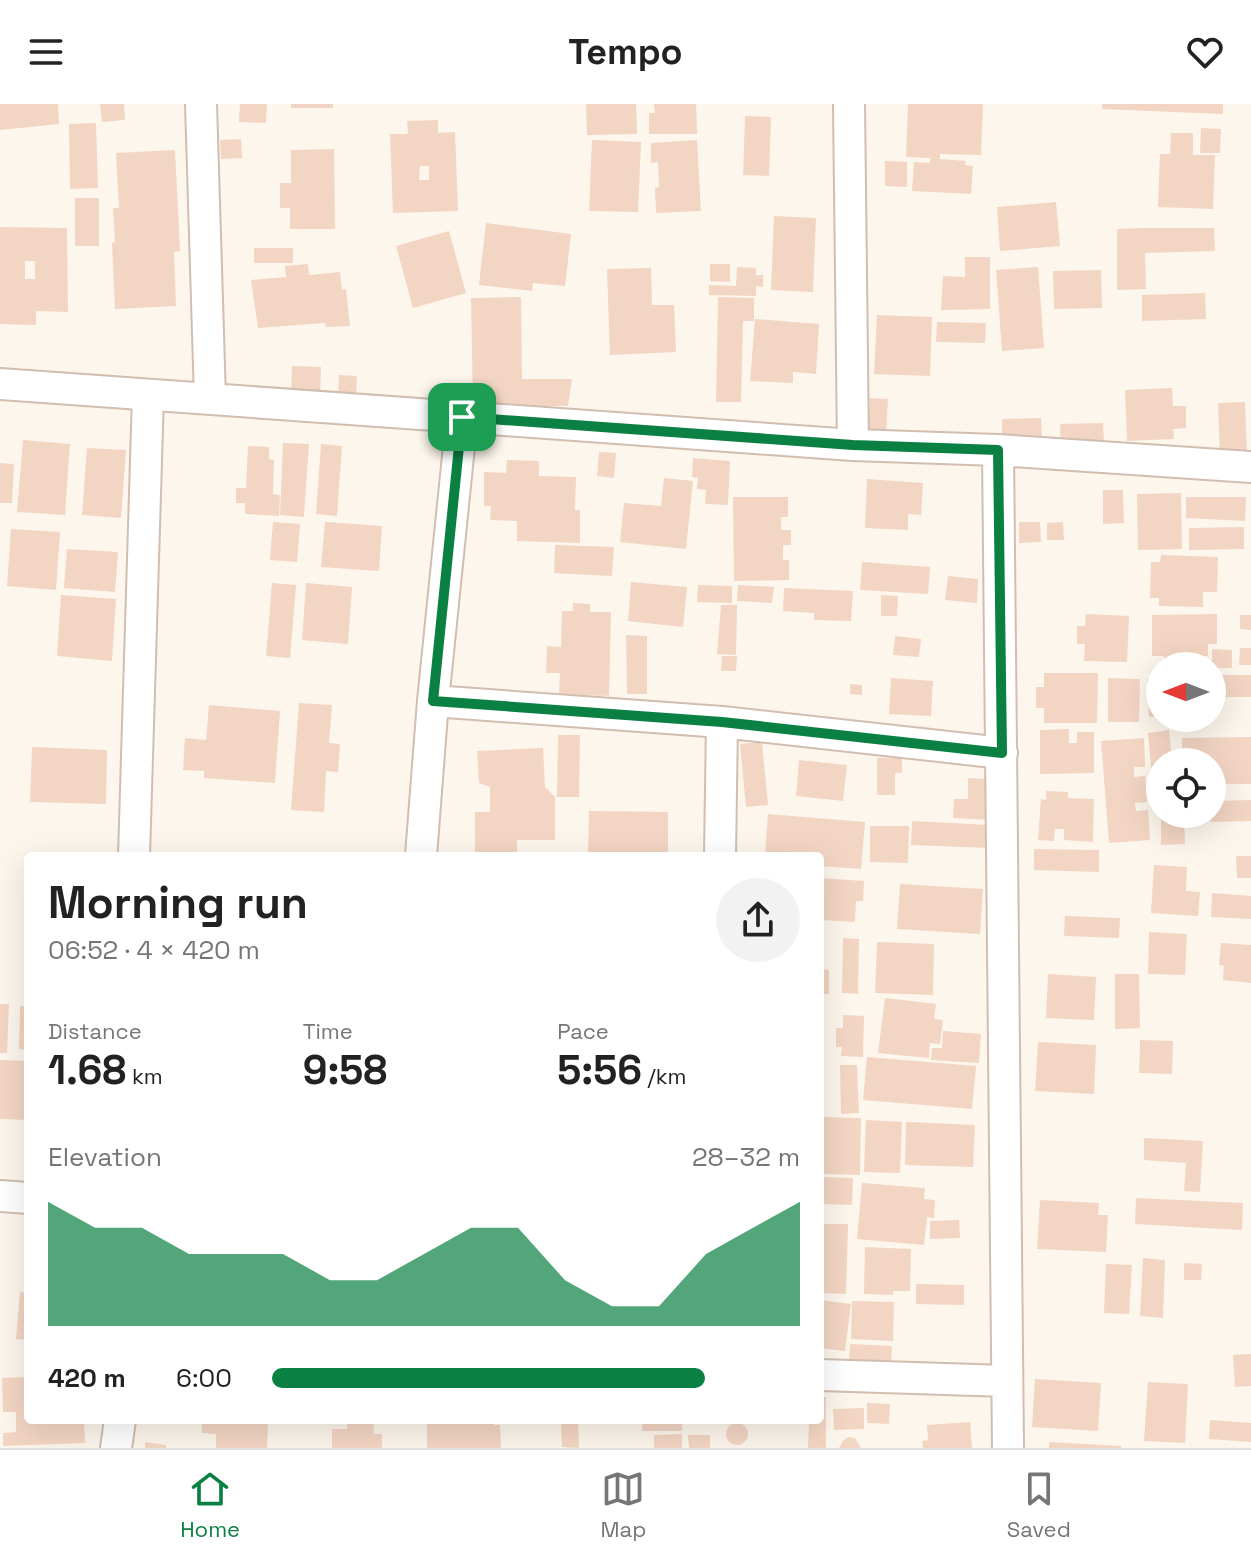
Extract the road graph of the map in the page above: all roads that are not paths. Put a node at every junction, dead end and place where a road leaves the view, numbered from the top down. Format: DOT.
graph roads {
  1 [pos="201,104"];
  2 [pos="849,104"];
  3 [pos="0,384"];
  4 [pos="148,395"];
  5 [pos="210,399"];
  6 [pos="462,417"];
  7 [pos="853,445"];
  8 [pos="998,450"];
  9 [pos="1251,467"];
  10 [pos="433,701"];
  11 [pos="722,722"];
  12 [pos="1002,753"];
  13 [pos="134,852"];
  14 [pos="421,852"];
  15 [pos="720,852"];
  16 [pos="0,1196"];
  17 [pos="24,1198"];
  18 [pos="824,1375"];
  19 [pos="1007,1381"];
  20 [pos="119,1424"];
  21 [pos="116,1448"];
  22 [pos="1008,1448"];
  1 -- 5 [label="street"];
  2 -- 7 [label="street"];
  3 -- 4 [label="street"];
  4 -- 5 [label="street"];
  4 -- 13 [label="street"];
  5 -- 6 [label="street"];
  6 -- 7 [label="street"];
  6 -- 10 [label="street"];
  7 -- 8 [label="street"];
  8 -- 9 [label="street"];
  8 -- 12 [label="street"];
  10 -- 11 [label="street"];
  10 -- 14 [label="street"];
  11 -- 12 [label="street"];
  11 -- 15 [label="street"];
  12 -- 19 [label="street"];
  16 -- 17 [label="street"];
  18 -- 19 [label="street"];
  19 -- 22 [label="street"];
  20 -- 21 [label="street"];
}
